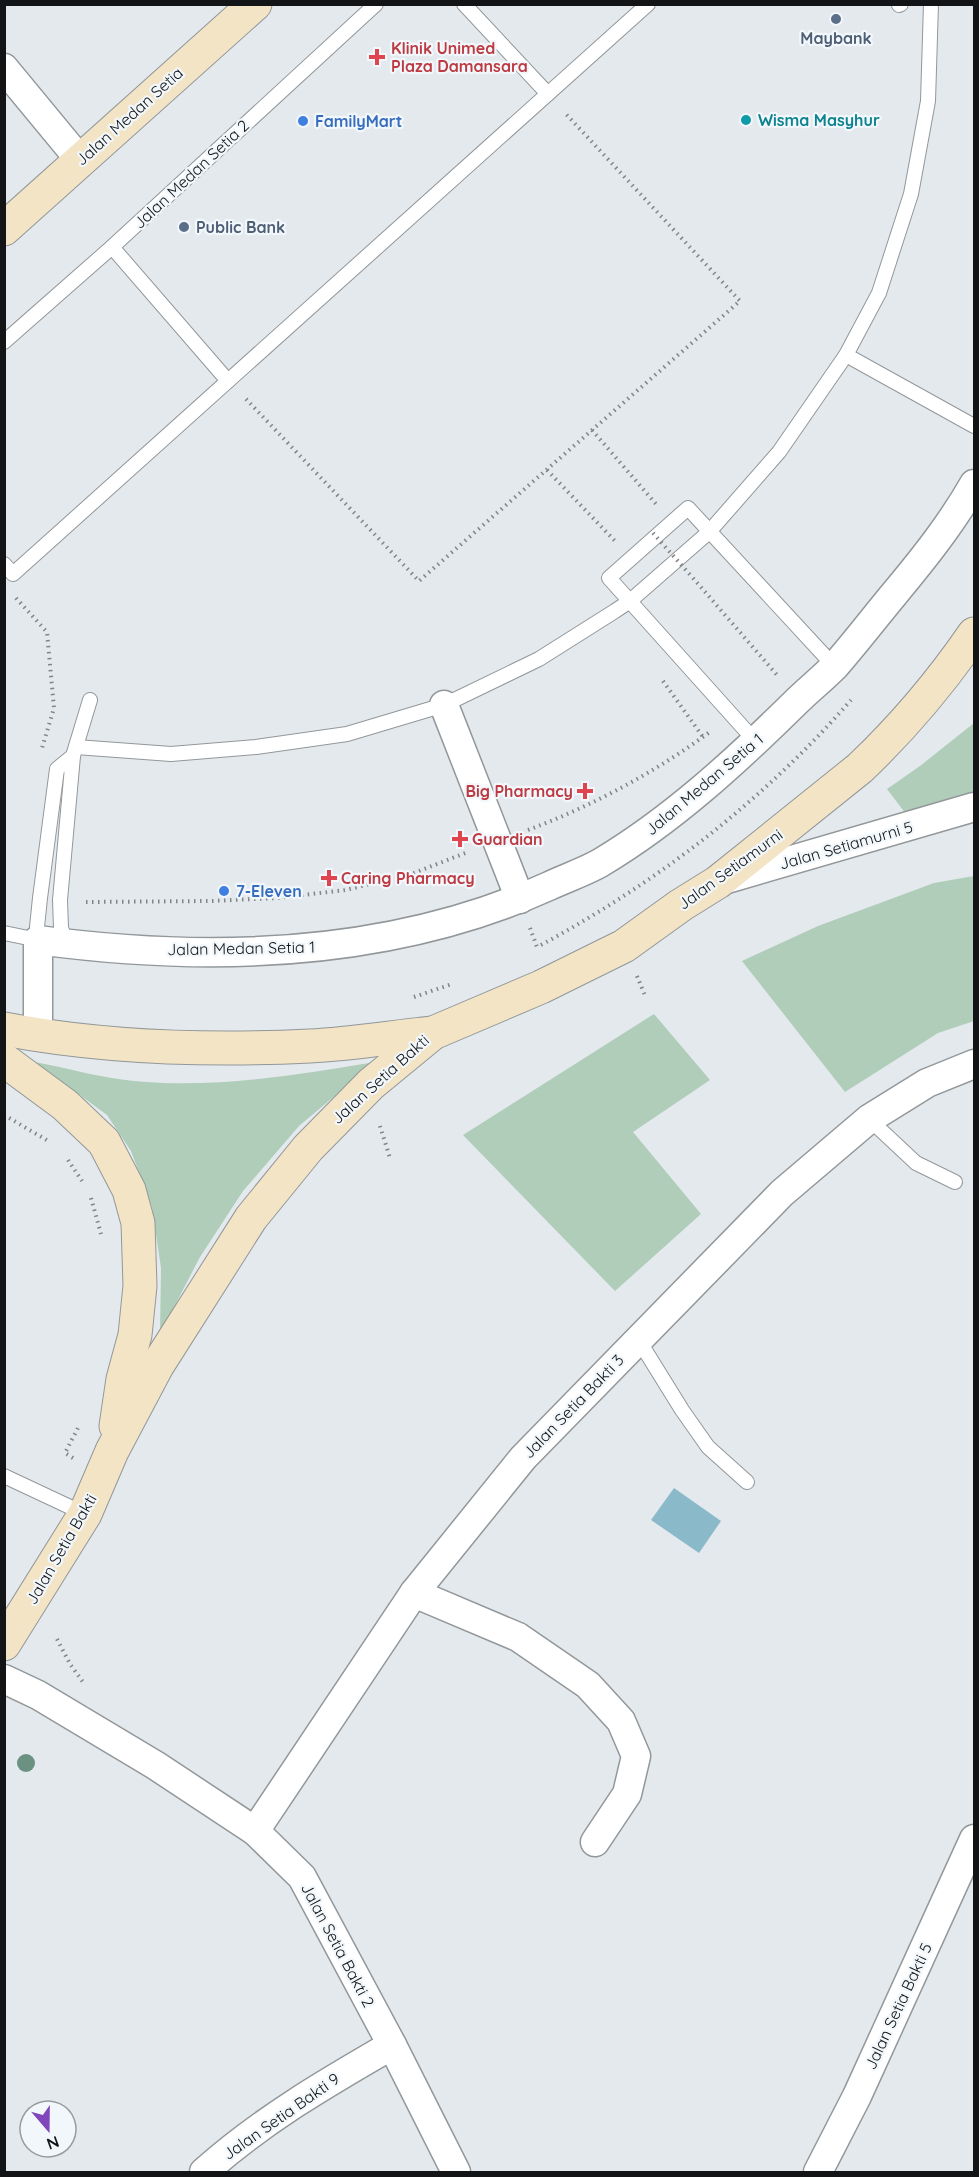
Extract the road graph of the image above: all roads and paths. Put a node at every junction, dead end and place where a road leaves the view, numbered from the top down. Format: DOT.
graph roads {
  1 [pos="255,4"];
  2 [pos="376,4"];
  3 [pos="464,4"];
  4 [pos="648,4"];
  5 [pos="931,4"];
  6 [pos="4,68"];
  7 [pos="548,94"];
  8 [pos="80,160"];
  9 [pos="4,229"];
  10 [pos="112,247"];
  11 [pos="4,342"];
  12 [pos="846,355"];
  13 [pos="228,381"];
  14 [pos="975,426"];
  15 [pos="592,430"];
  16 [pos="547,470"];
  17 [pos="975,484"];
  18 [pos="661,509"];
  19 [pos="709,532"];
  20 [pos="653,533"];
  21 [pos="620,545"];
  22 [pos="4,564"];
  23 [pos="12,594"];
  24 [pos="630,601"];
  25 [pos="975,634"];
  26 [pos="834,666"];
  27 [pos="90,700"];
  28 [pos="798,700"];
  29 [pos="444,705"];
  30 [pos="826,728"];
  31 [pos="711,731"];
  32 [pos="756,742"];
  33 [pos="41,752"];
  34 [pos="74,752"];
  35 [pos="975,807"];
  36 [pos="499,841"];
  37 [pos="718,882"];
  38 [pos="81,902"];
  39 [pos="524,910"];
  40 [pos="4,933"];
  41 [pos="39,940"];
  42 [pos="67,944"];
  43 [pos="537,947"];
  44 [pos="4,1029"];
  45 [pos="433,1033"];
  46 [pos="38,1035"];
  47 [pos="4,1060"];
  48 [pos="975,1064"];
  49 [pos="4,1115"];
  50 [pos="869,1119"];
  51 [pos="52,1143"];
  52 [pos="67,1158"];
  53 [pos="955,1182"];
  54 [pos="85,1185"];
  55 [pos="90,1194"];
  56 [pos="102,1240"];
  57 [pos="638,1339"];
  58 [pos="82,1419"];
  59 [pos="107,1463"];
  60 [pos="4,1476"];
  61 [pos="747,1482"];
  62 [pos="86,1514"];
  63 [pos="414,1593"];
  64 [pos="4,1644"];
  65 [pos="4,1679"];
  66 [pos="255,1831"];
  67 [pos="975,1839"];
  68 [pos="595,1842"];
  69 [pos="392,2044"];
  70 [pos="204,2172"];
  71 [pos="456,2172"];
  72 [pos="818,2172"];
  1 -- 8 [label="street, Jalan Medan Setia"];
  2 -- 10 [label="lane, Jalan Medan Setia 2"];
  3 -- 7 [label="lane"];
  4 -- 7 [label="lane"];
  5 -- 12 [label="lane"];
  6 -- 8 [label="street"];
  7 -- 13 [label="lane"];
  7 -- 15 [label="path"];
  8 -- 9 [label="street, Jalan Medan Setia"];
  10 -- 11 [label="lane, Jalan Medan Setia 2"];
  10 -- 13 [label="lane"];
  12 -- 14 [label="lane"];
  12 -- 19 [label="lane"];
  13 -- 16 [label="path"];
  13 -- 22 [label="lane"];
  15 -- 16 [label="path"];
  15 -- 18 [label="path"];
  16 -- 21 [label="path"];
  17 -- 26 [label="street, Jalan Medan Setia 1"];
  19 -- 24 [label="lane"];
  19 -- 24 [label="lane"];
  19 -- 26 [label="lane"];
  20 -- 28 [label="path, bridge"];
  23 -- 33 [label="path"];
  24 -- 29 [label="lane"];
  24 -- 32 [label="lane"];
  25 -- 37 [label="street, Jalan Setiamurni"];
  26 -- 28 [label="street, Jalan Medan Setia 1"];
  27 -- 34 [label="lane"];
  28 -- 30 [label="path"];
  28 -- 32 [label="street, Jalan Medan Setia 1"];
  29 -- 34 [label="lane"];
  29 -- 36 [label="street"];
  31 -- 36 [label="path"];
  32 -- 39 [label="street, Jalan Medan Setia 1"];
  34 -- 41 [label="lane"];
  34 -- 42 [label="lane"];
  35 -- 37 [label="street, Jalan Setiamurni 5"];
  36 -- 38 [label="path"];
  36 -- 39 [label="street"];
  37 -- 45 [label="street, Jalan Setiamurni"];
  39 -- 42 [label="street, Jalan Medan Setia 1"];
  39 -- 43 [label="path"];
  40 -- 41 [label="lane"];
  41 -- 42 [label="street, Jalan Medan Setia 1"];
  41 -- 46 [label="street"];
  44 -- 46 [label="street, Jalan Setia Bakti"];
  45 -- 46 [label="street, Jalan Setia Bakti"];
  45 -- 59 [label="street, Jalan Setia Bakti"];
  47 -- 59 [label="street, Jalan Setia Bakti"];
  48 -- 50 [label="street, Jalan Setia Bakti 3"];
  49 -- 51 [label="path"];
  50 -- 53 [label="lane"];
  50 -- 57 [label="street, Jalan Setia Bakti 3"];
  52 -- 54 [label="path"];
  55 -- 56 [label="path"];
  57 -- 61 [label="lane"];
  57 -- 63 [label="street, Jalan Setia Bakti 3"];
  58 -- 59 [label="path"];
  59 -- 62 [label="street, Jalan Setia Bakti"];
  60 -- 62 [label="lane"];
  62 -- 64 [label="street, Jalan Setia Bakti"];
  63 -- 66 [label="street, Jalan Setia Bakti 3"];
  63 -- 68 [label="street"];
  65 -- 66 [label="street, Jalan Setia Bakti 2"];
  66 -- 69 [label="street, Jalan Setia Bakti 2"];
  67 -- 72 [label="street, Jalan Setia Bakti 5"];
  69 -- 70 [label="street, Jalan Setia Bakti 9"];
  69 -- 71 [label="street, Jalan Setia Bakti 2"];
}
